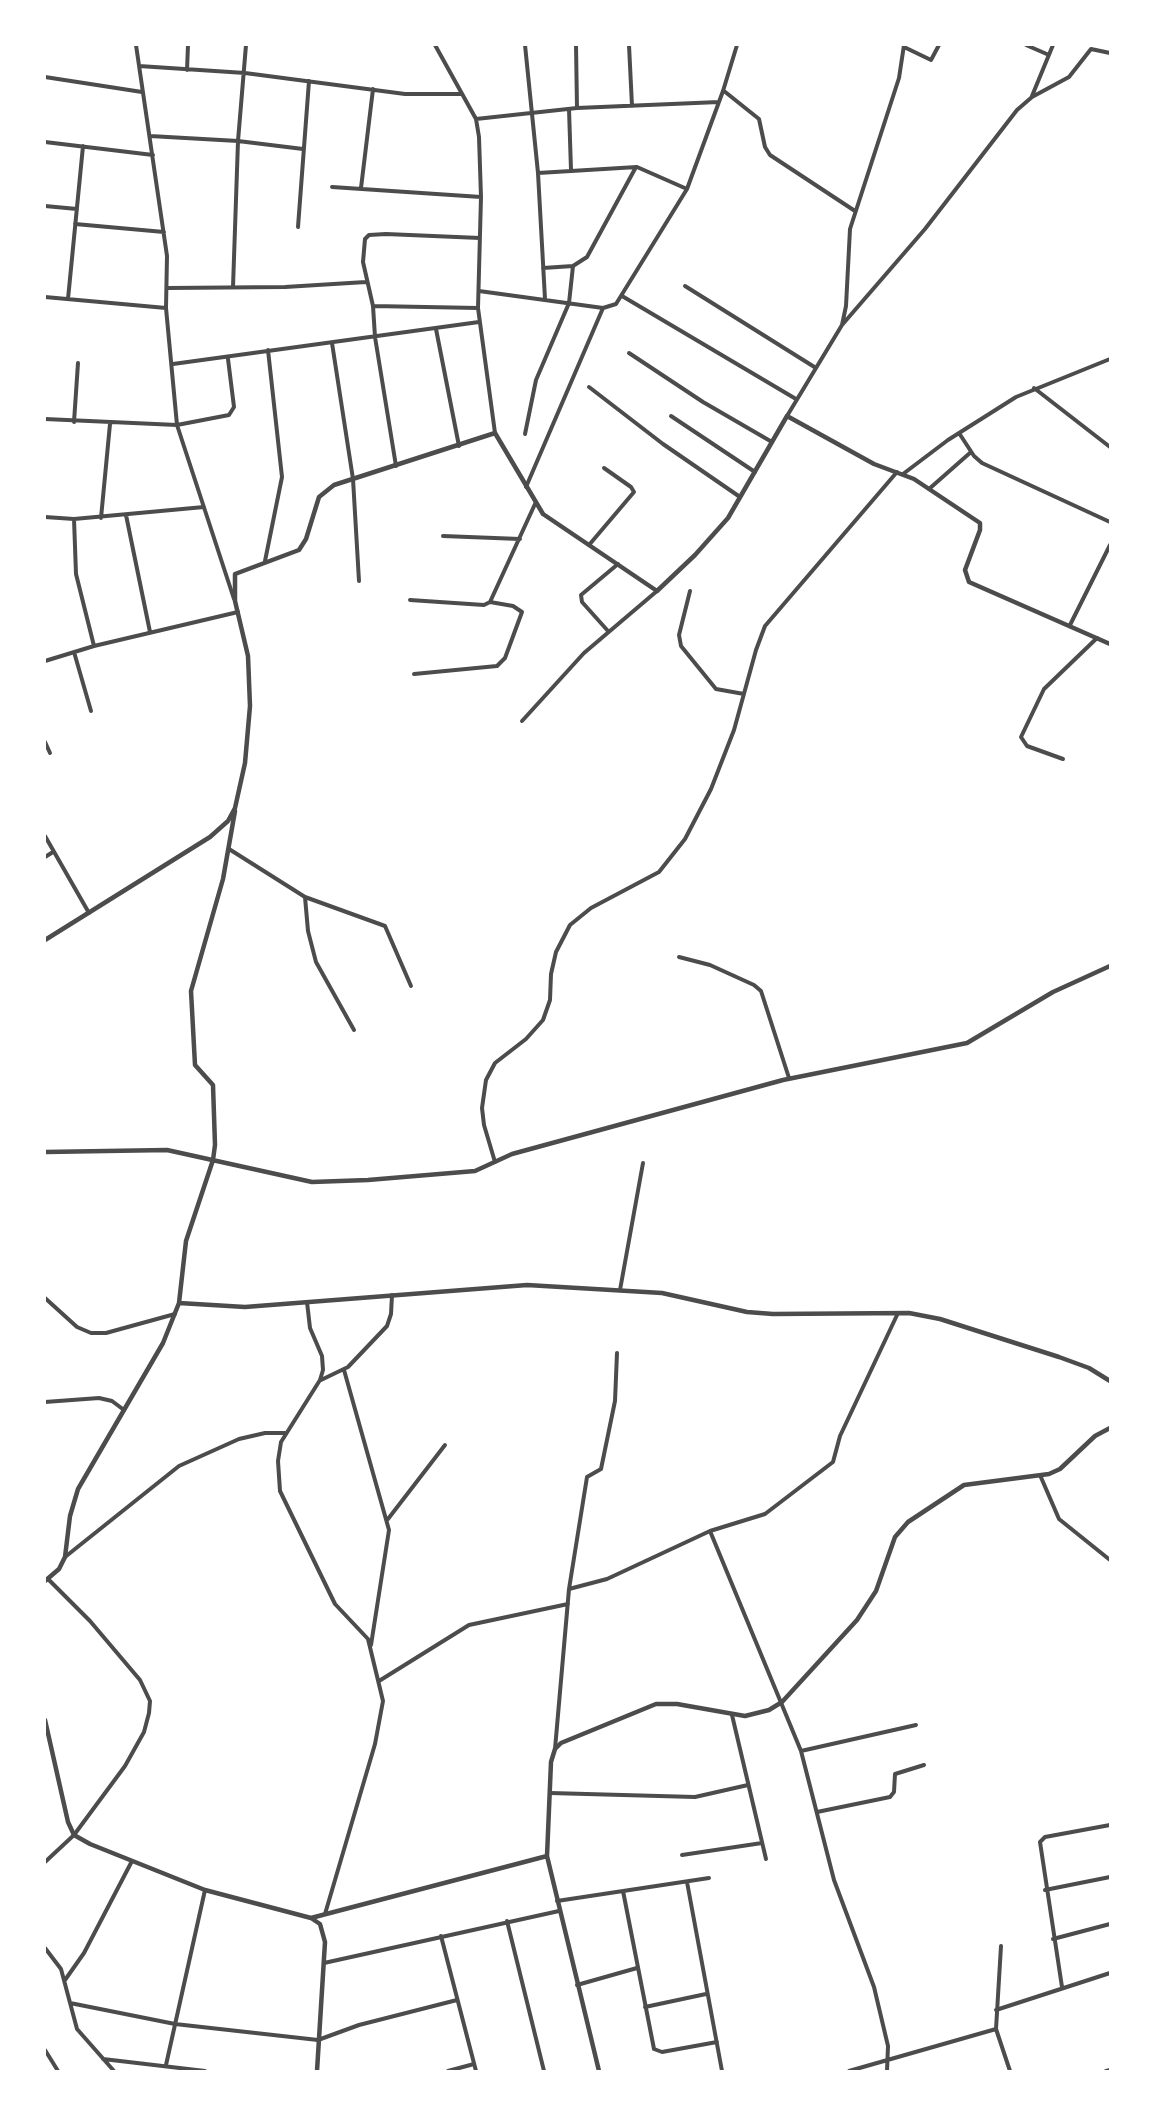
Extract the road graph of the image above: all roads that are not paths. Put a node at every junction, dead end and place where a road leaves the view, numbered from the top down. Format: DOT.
graph roads {
  1 [pos="136,45"];
  2 [pos="188,45"];
  3 [pos="246,45"];
  4 [pos="435,45"];
  5 [pos="525,45"];
  6 [pos="576,45"];
  7 [pos="629,45"];
  8 [pos="737,45"];
  9 [pos="939,45"];
  10 [pos="1026,45"];
  11 [pos="1053,45"];
  12 [pos="1089,45"];
  13 [pos="904,46"];
  14 [pos="1087,51"];
  15 [pos="1110,53"];
  16 [pos="1049,55"];
  17 [pos="139,66"];
  18 [pos="187,70"];
  19 [pos="245,74"];
  20 [pos="45,77"];
  21 [pos="309,81"];
  22 [pos="374,89"];
  23 [pos="723,91"];
  24 [pos="142,92"];
  25 [pos="462,94"];
  26 [pos="1032,97"];
  27 [pos="719,102"];
  28 [pos="632,106"];
  29 [pos="577,108"];
  30 [pos="569,109"];
  31 [pos="532,112"];
  32 [pos="476,119"];
  33 [pos="150,136"];
  34 [pos="238,141"];
  35 [pos="45,142"];
  36 [pos="82,146"];
  37 [pos="303,149"];
  38 [pos="153,155"];
  39 [pos="637,167"];
  40 [pos="571,170"];
  41 [pos="538,173"];
  42 [pos="332,187"];
  43 [pos="362,188"];
  44 [pos="687,189"];
  45 [pos="481,197"];
  46 [pos="45,206"];
  47 [pos="77,209"];
  48 [pos="855,211"];
  49 [pos="75,224"];
  50 [pos="298,227"];
  51 [pos="164,232"];
  52 [pos="480,238"];
  53 [pos="573,266"];
  54 [pos="543,268"];
  55 [pos="366,282"];
  56 [pos="685,286"];
  57 [pos="233,287"];
  58 [pos="168,288"];
  59 [pos="478,291"];
  60 [pos="622,296"];
  61 [pos="45,297"];
  62 [pos="68,299"];
  63 [pos="545,299"];
  64 [pos="569,303"];
  65 [pos="372,306"];
  66 [pos="166,308"];
  67 [pos="478,308"];
  68 [pos="603,308"];
  69 [pos="479,322"];
  70 [pos="842,325"];
  71 [pos="436,329"];
  72 [pos="375,337"];
  73 [pos="332,343"];
  74 [pos="268,350"];
  75 [pos="629,353"];
  76 [pos="228,358"];
  77 [pos="1110,358"];
  78 [pos="78,363"];
  79 [pos="173,364"];
  80 [pos="816,368"];
  81 [pos="589,387"];
  82 [pos="1034,388"];
  83 [pos="796,399"];
  84 [pos="671,416"];
  85 [pos="787,416"];
  86 [pos="45,419"];
  87 [pos="74,422"];
  88 [pos="110,424"];
  89 [pos="177,425"];
  90 [pos="495,433"];
  91 [pos="959,433"];
  92 [pos="525,434"];
  93 [pos="772,442"];
  94 [pos="459,447"];
  95 [pos="1110,447"];
  96 [pos="971,452"];
  97 [pos="396,466"];
  98 [pos="604,468"];
  99 [pos="755,472"];
  100 [pos="897,472"];
  101 [pos="903,474"];
  102 [pos="352,479"];
  103 [pos="525,488"];
  104 [pos="929,489"];
  105 [pos="740,497"];
  106 [pos="535,504"];
  107 [pos="204,507"];
  108 [pos="126,515"];
  109 [pos="45,517"];
  110 [pos="101,518"];
  111 [pos="74,519"];
  112 [pos="1110,522"];
  113 [pos="444,536"];
  114 [pos="520,539"];
  115 [pos="1110,545"];
  116 [pos="588,546"];
  117 [pos="265,561"];
  118 [pos="619,564"];
  119 [pos="359,581"];
  120 [pos="657,591"];
  121 [pos="690,591"];
  122 [pos="410,600"];
  123 [pos="235,601"];
  124 [pos="490,602"];
  125 [pos="238,612"];
  126 [pos="1070,625"];
  127 [pos="608,631"];
  128 [pos="150,632"];
  129 [pos="1097,638"];
  130 [pos="1110,644"];
  131 [pos="94,645"];
  132 [pos="74,652"];
  133 [pos="45,661"];
  134 [pos="414,674"];
  135 [pos="744,694"];
  136 [pos="91,711"];
  137 [pos="522,721"];
  138 [pos="45,742"];
  139 [pos="50,753"];
  140 [pos="1064,759"];
  141 [pos="235,808"];
  142 [pos="45,836"];
  143 [pos="229,849"];
  144 [pos="53,852"];
  145 [pos="45,857"];
  146 [pos="305,897"];
  147 [pos="89,914"];
  148 [pos="45,940"];
  149 [pos="679,957"];
  150 [pos="1110,966"];
  151 [pos="411,986"];
  152 [pos="354,1030"];
  153 [pos="789,1078"];
  154 [pos="45,1152"];
  155 [pos="213,1160"];
  156 [pos="495,1162"];
  157 [pos="643,1163"];
  158 [pos="620,1290"];
  159 [pos="392,1294"];
  160 [pos="45,1298"];
  161 [pos="307,1302"];
  162 [pos="179,1303"];
  163 [pos="898,1312"];
  164 [pos="175,1314"];
  165 [pos="617,1353"];
  166 [pos="344,1370"];
  167 [pos="320,1380"];
  168 [pos="1110,1381"];
  169 [pos="45,1402"];
  170 [pos="124,1410"];
  171 [pos="1110,1428"];
  172 [pos="285,1433"];
  173 [pos="445,1445"];
  174 [pos="1040,1475"];
  175 [pos="387,1520"];
  176 [pos="710,1531"];
  177 [pos="65,1557"];
  178 [pos="1110,1560"];
  179 [pos="47,1580"];
  180 [pos="569,1589"];
  181 [pos="568,1604"];
  182 [pos="370,1646"];
  183 [pos="379,1681"];
  184 [pos="782,1702"];
  185 [pos="732,1715"];
  186 [pos="45,1720"];
  187 [pos="916,1725"];
  188 [pos="46,1735"];
  189 [pos="555,1749"];
  190 [pos="801,1751"];
  191 [pos="924,1765"];
  192 [pos="748,1785"];
  193 [pos="550,1793"];
  194 [pos="817,1812"];
  195 [pos="1110,1825"];
  196 [pos="74,1835"];
  197 [pos="762,1843"];
  198 [pos="682,1855"];
  199 [pos="547,1856"];
  200 [pos="766,1859"];
  201 [pos="132,1861"];
  202 [pos="45,1862"];
  203 [pos="1110,1876"];
  204 [pos="709,1878"];
  205 [pos="687,1882"];
  206 [pos="205,1890"];
  207 [pos="1046,1890"];
  208 [pos="623,1891"];
  209 [pos="556,1901"];
  210 [pos="559,1911"];
  211 [pos="325,1914"];
  212 [pos="311,1918"];
  213 [pos="507,1921"];
  214 [pos="1110,1924"];
  215 [pos="441,1936"];
  216 [pos="1053,1939"];
  217 [pos="1001,1946"];
  218 [pos="45,1948"];
  219 [pos="324,1963"];
  220 [pos="637,1968"];
  221 [pos="1110,1973"];
  222 [pos="65,1981"];
  223 [pos="576,1985"];
  224 [pos="1062,1988"];
  225 [pos="706,1994"];
  226 [pos="457,2000"];
  227 [pos="70,2003"];
  228 [pos="645,2007"];
  229 [pos="996,2010"];
  230 [pos="175,2024"];
  231 [pos="996,2029"];
  232 [pos="318,2040"];
  233 [pos="717,2042"];
  234 [pos="45,2050"];
  235 [pos="103,2059"];
  236 [pos="890,2061"];
  237 [pos="474,2064"];
  238 [pos="166,2065"];
  239 [pos="58,2071"];
  240 [pos="114,2071"];
  241 [pos="205,2071"];
  242 [pos="317,2071"];
  243 [pos="448,2071"];
  244 [pos="476,2071"];
  245 [pos="544,2071"];
  246 [pos="599,2071"];
  247 [pos="723,2071"];
  248 [pos="849,2071"];
  249 [pos="887,2071"];
  250 [pos="1010,2071"];
  1 -- 17 [label="street"];
  2 -- 18 [label="street"];
  3 -- 19 [label="street"];
  4 -- 25 [label="street"];
  5 -- 31 [label="street"];
  6 -- 29 [label="street"];
  7 -- 28 [label="street"];
  8 -- 23 [label="street"];
  9 -- 13 [label="street"];
  10 -- 16 [label="street"];
  11 -- 16 [label="street"];
  12 -- 14 [label="street"];
  13 -- 48 [label="street"];
  14 -- 15 [label="street"];
  14 -- 26 [label="street"];
  16 -- 26 [label="street"];
  17 -- 18 [label="street"];
  17 -- 24 [label="street"];
  18 -- 19 [label="street"];
  19 -- 21 [label="street"];
  19 -- 34 [label="street"];
  20 -- 24 [label="street"];
  21 -- 22 [label="street"];
  21 -- 37 [label="street"];
  22 -- 25 [label="street"];
  22 -- 43 [label="street"];
  23 -- 27 [label="street"];
  23 -- 48 [label="street"];
  24 -- 33 [label="street"];
  25 -- 32 [label="street"];
  26 -- 70 [label="street"];
  27 -- 28 [label="street"];
  27 -- 44 [label="street"];
  28 -- 29 [label="street"];
  29 -- 30 [label="street"];
  30 -- 31 [label="street"];
  30 -- 40 [label="street"];
  31 -- 32 [label="street"];
  31 -- 41 [label="street"];
  32 -- 45 [label="street"];
  33 -- 34 [label="street"];
  33 -- 38 [label="street"];
  34 -- 37 [label="street"];
  34 -- 57 [label="street"];
  35 -- 36 [label="street"];
  36 -- 38 [label="street"];
  36 -- 47 [label="street"];
  37 -- 50 [label="street"];
  38 -- 51 [label="street"];
  39 -- 40 [label="street"];
  39 -- 44 [label="street"];
  39 -- 53 [label="street"];
  40 -- 41 [label="street"];
  41 -- 54 [label="street"];
  42 -- 43 [label="street"];
  43 -- 45 [label="street"];
  44 -- 60 [label="street"];
  45 -- 52 [label="street"];
  46 -- 47 [label="street"];
  47 -- 49 [label="street"];
  48 -- 70 [label="street"];
  49 -- 51 [label="street"];
  49 -- 62 [label="street"];
  51 -- 58 [label="street"];
  52 -- 55 [label="street"];
  52 -- 59 [label="street"];
  53 -- 54 [label="street"];
  53 -- 64 [label="street"];
  54 -- 63 [label="street"];
  55 -- 57 [label="street"];
  55 -- 65 [label="street"];
  56 -- 80 [label="street"];
  57 -- 58 [label="street"];
  58 -- 66 [label="street"];
  59 -- 63 [label="street"];
  59 -- 67 [label="street"];
  60 -- 68 [label="street"];
  60 -- 83 [label="street"];
  61 -- 62 [label="street"];
  62 -- 66 [label="street"];
  63 -- 64 [label="street"];
  64 -- 68 [label="street"];
  64 -- 92 [label="street"];
  65 -- 67 [label="street"];
  65 -- 72 [label="street"];
  66 -- 79 [label="street"];
  67 -- 69 [label="street"];
  68 -- 103 [label="street"];
  69 -- 71 [label="street"];
  69 -- 90 [label="street"];
  70 -- 80 [label="street"];
  71 -- 72 [label="street"];
  71 -- 94 [label="street"];
  72 -- 73 [label="street"];
  72 -- 97 [label="street"];
  73 -- 74 [label="street"];
  73 -- 102 [label="street"];
  74 -- 76 [label="street"];
  74 -- 117 [label="street"];
  75 -- 93 [label="street"];
  76 -- 79 [label="street"];
  76 -- 89 [label="street"];
  77 -- 82 [label="street"];
  78 -- 87 [label="street"];
  79 -- 89 [label="street"];
  80 -- 83 [label="street"];
  81 -- 105 [label="street"];
  82 -- 91 [label="street"];
  82 -- 95 [label="street"];
  83 -- 85 [label="street"];
  84 -- 99 [label="street"];
  85 -- 93 [label="street"];
  85 -- 100 [label="street"];
  86 -- 87 [label="street"];
  87 -- 88 [label="street"];
  88 -- 89 [label="street"];
  88 -- 110 [label="street"];
  89 -- 107 [label="street"];
  90 -- 94 [label="street"];
  90 -- 103 [label="street"];
  91 -- 96 [label="street"];
  91 -- 101 [label="street"];
  93 -- 99 [label="street"];
  94 -- 97 [label="street"];
  96 -- 104 [label="street"];
  96 -- 112 [label="street"];
  97 -- 102 [label="street"];
  98 -- 116 [label="street"];
  99 -- 105 [label="street"];
  100 -- 101 [label="street"];
  100 -- 135 [label="street"];
  101 -- 104 [label="street"];
  102 -- 117 [label="street"];
  102 -- 119 [label="street"];
  103 -- 106 [label="street"];
  104 -- 126 [label="street"];
  105 -- 120 [label="street"];
  106 -- 114 [label="street"];
  106 -- 116 [label="street"];
  107 -- 108 [label="street"];
  107 -- 123 [label="street"];
  108 -- 110 [label="street"];
  108 -- 128 [label="street"];
  109 -- 111 [label="street"];
  110 -- 111 [label="street"];
  111 -- 131 [label="street"];
  113 -- 114 [label="street"];
  114 -- 124 [label="street"];
  115 -- 126 [label="street"];
  116 -- 118 [label="street"];
  117 -- 123 [label="street"];
  118 -- 120 [label="street"];
  118 -- 127 [label="street"];
  120 -- 127 [label="street"];
  121 -- 135 [label="street"];
  122 -- 124 [label="street"];
  123 -- 125 [label="street"];
  124 -- 134 [label="street"];
  125 -- 128 [label="street"];
  125 -- 141 [label="street"];
  126 -- 129 [label="street"];
  127 -- 137 [label="street"];
  128 -- 131 [label="street"];
  129 -- 130 [label="street"];
  129 -- 140 [label="street"];
  131 -- 132 [label="street"];
  132 -- 133 [label="street"];
  132 -- 136 [label="street"];
  135 -- 156 [label="street"];
  138 -- 139 [label="street"];
  141 -- 143 [label="street"];
  141 -- 147 [label="street"];
  142 -- 144 [label="street"];
  143 -- 146 [label="street"];
  143 -- 155 [label="street"];
  144 -- 145 [label="street"];
  144 -- 147 [label="street"];
  146 -- 151 [label="street"];
  146 -- 152 [label="street"];
  147 -- 148 [label="street"];
  149 -- 153 [label="street"];
  150 -- 153 [label="street"];
  153 -- 156 [label="street"];
  154 -- 155 [label="street"];
  155 -- 156 [label="street"];
  155 -- 162 [label="street"];
  157 -- 158 [label="street"];
  158 -- 159 [label="street"];
  158 -- 163 [label="street"];
  159 -- 161 [label="street"];
  159 -- 166 [label="street"];
  160 -- 164 [label="street"];
  161 -- 162 [label="street"];
  161 -- 167 [label="street"];
  162 -- 164 [label="street"];
  163 -- 168 [label="street"];
  163 -- 176 [label="street"];
  164 -- 170 [label="street"];
  165 -- 180 [label="street"];
  166 -- 167 [label="street"];
  166 -- 175 [label="street"];
  167 -- 172 [label="street"];
  169 -- 170 [label="street"];
  170 -- 177 [label="street"];
  171 -- 174 [label="street"];
  172 -- 177 [label="street"];
  172 -- 182 [label="street"];
  173 -- 175 [label="street"];
  174 -- 178 [label="street"];
  174 -- 184 [label="street"];
  175 -- 182 [label="street"];
  176 -- 180 [label="street"];
  176 -- 184 [label="street"];
  177 -- 179 [label="street"];
  179 -- 196 [label="street"];
  180 -- 181 [label="street"];
  181 -- 183 [label="street"];
  181 -- 189 [label="street"];
  182 -- 183 [label="street"];
  183 -- 211 [label="street"];
  184 -- 185 [label="street"];
  184 -- 190 [label="street"];
  185 -- 189 [label="street"];
  185 -- 192 [label="street"];
  186 -- 188 [label="street"];
  187 -- 190 [label="street"];
  188 -- 196 [label="street"];
  189 -- 193 [label="street"];
  190 -- 194 [label="street"];
  191 -- 194 [label="street"];
  192 -- 193 [label="street"];
  192 -- 197 [label="street"];
  193 -- 199 [label="street"];
  194 -- 236 [label="street"];
  195 -- 207 [label="street"];
  196 -- 201 [label="street"];
  196 -- 202 [label="street"];
  197 -- 198 [label="street"];
  197 -- 200 [label="street"];
  199 -- 209 [label="street"];
  199 -- 211 [label="street"];
  201 -- 206 [label="street"];
  201 -- 222 [label="street"];
  203 -- 207 [label="street"];
  204 -- 205 [label="street"];
  205 -- 208 [label="street"];
  205 -- 225 [label="street"];
  206 -- 212 [label="street"];
  206 -- 230 [label="street"];
  207 -- 216 [label="street"];
  208 -- 209 [label="street"];
  208 -- 220 [label="street"];
  209 -- 210 [label="street"];
  210 -- 213 [label="street"];
  210 -- 223 [label="street"];
  211 -- 212 [label="street"];
  212 -- 219 [label="street"];
  213 -- 215 [label="street"];
  213 -- 245 [label="street"];
  214 -- 216 [label="street"];
  215 -- 219 [label="street"];
  215 -- 226 [label="street"];
  216 -- 224 [label="street"];
  217 -- 229 [label="street"];
  218 -- 222 [label="street"];
  219 -- 232 [label="street"];
  220 -- 223 [label="street"];
  220 -- 228 [label="street"];
  221 -- 224 [label="street"];
  222 -- 227 [label="street"];
  223 -- 246 [label="street"];
  224 -- 229 [label="street"];
  225 -- 228 [label="street"];
  225 -- 233 [label="street"];
  226 -- 232 [label="street"];
  226 -- 237 [label="street"];
  227 -- 230 [label="street"];
  227 -- 235 [label="street"];
  228 -- 233 [label="street"];
  229 -- 231 [label="street"];
  230 -- 232 [label="street"];
  230 -- 238 [label="street"];
  231 -- 236 [label="street"];
  231 -- 250 [label="street"];
  232 -- 242 [label="street"];
  233 -- 247 [label="street"];
  234 -- 239 [label="street"];
  235 -- 238 [label="street"];
  235 -- 240 [label="street"];
  236 -- 248 [label="street"];
  236 -- 249 [label="street"];
  237 -- 243 [label="street"];
  237 -- 244 [label="street"];
  238 -- 241 [label="street"];
}
